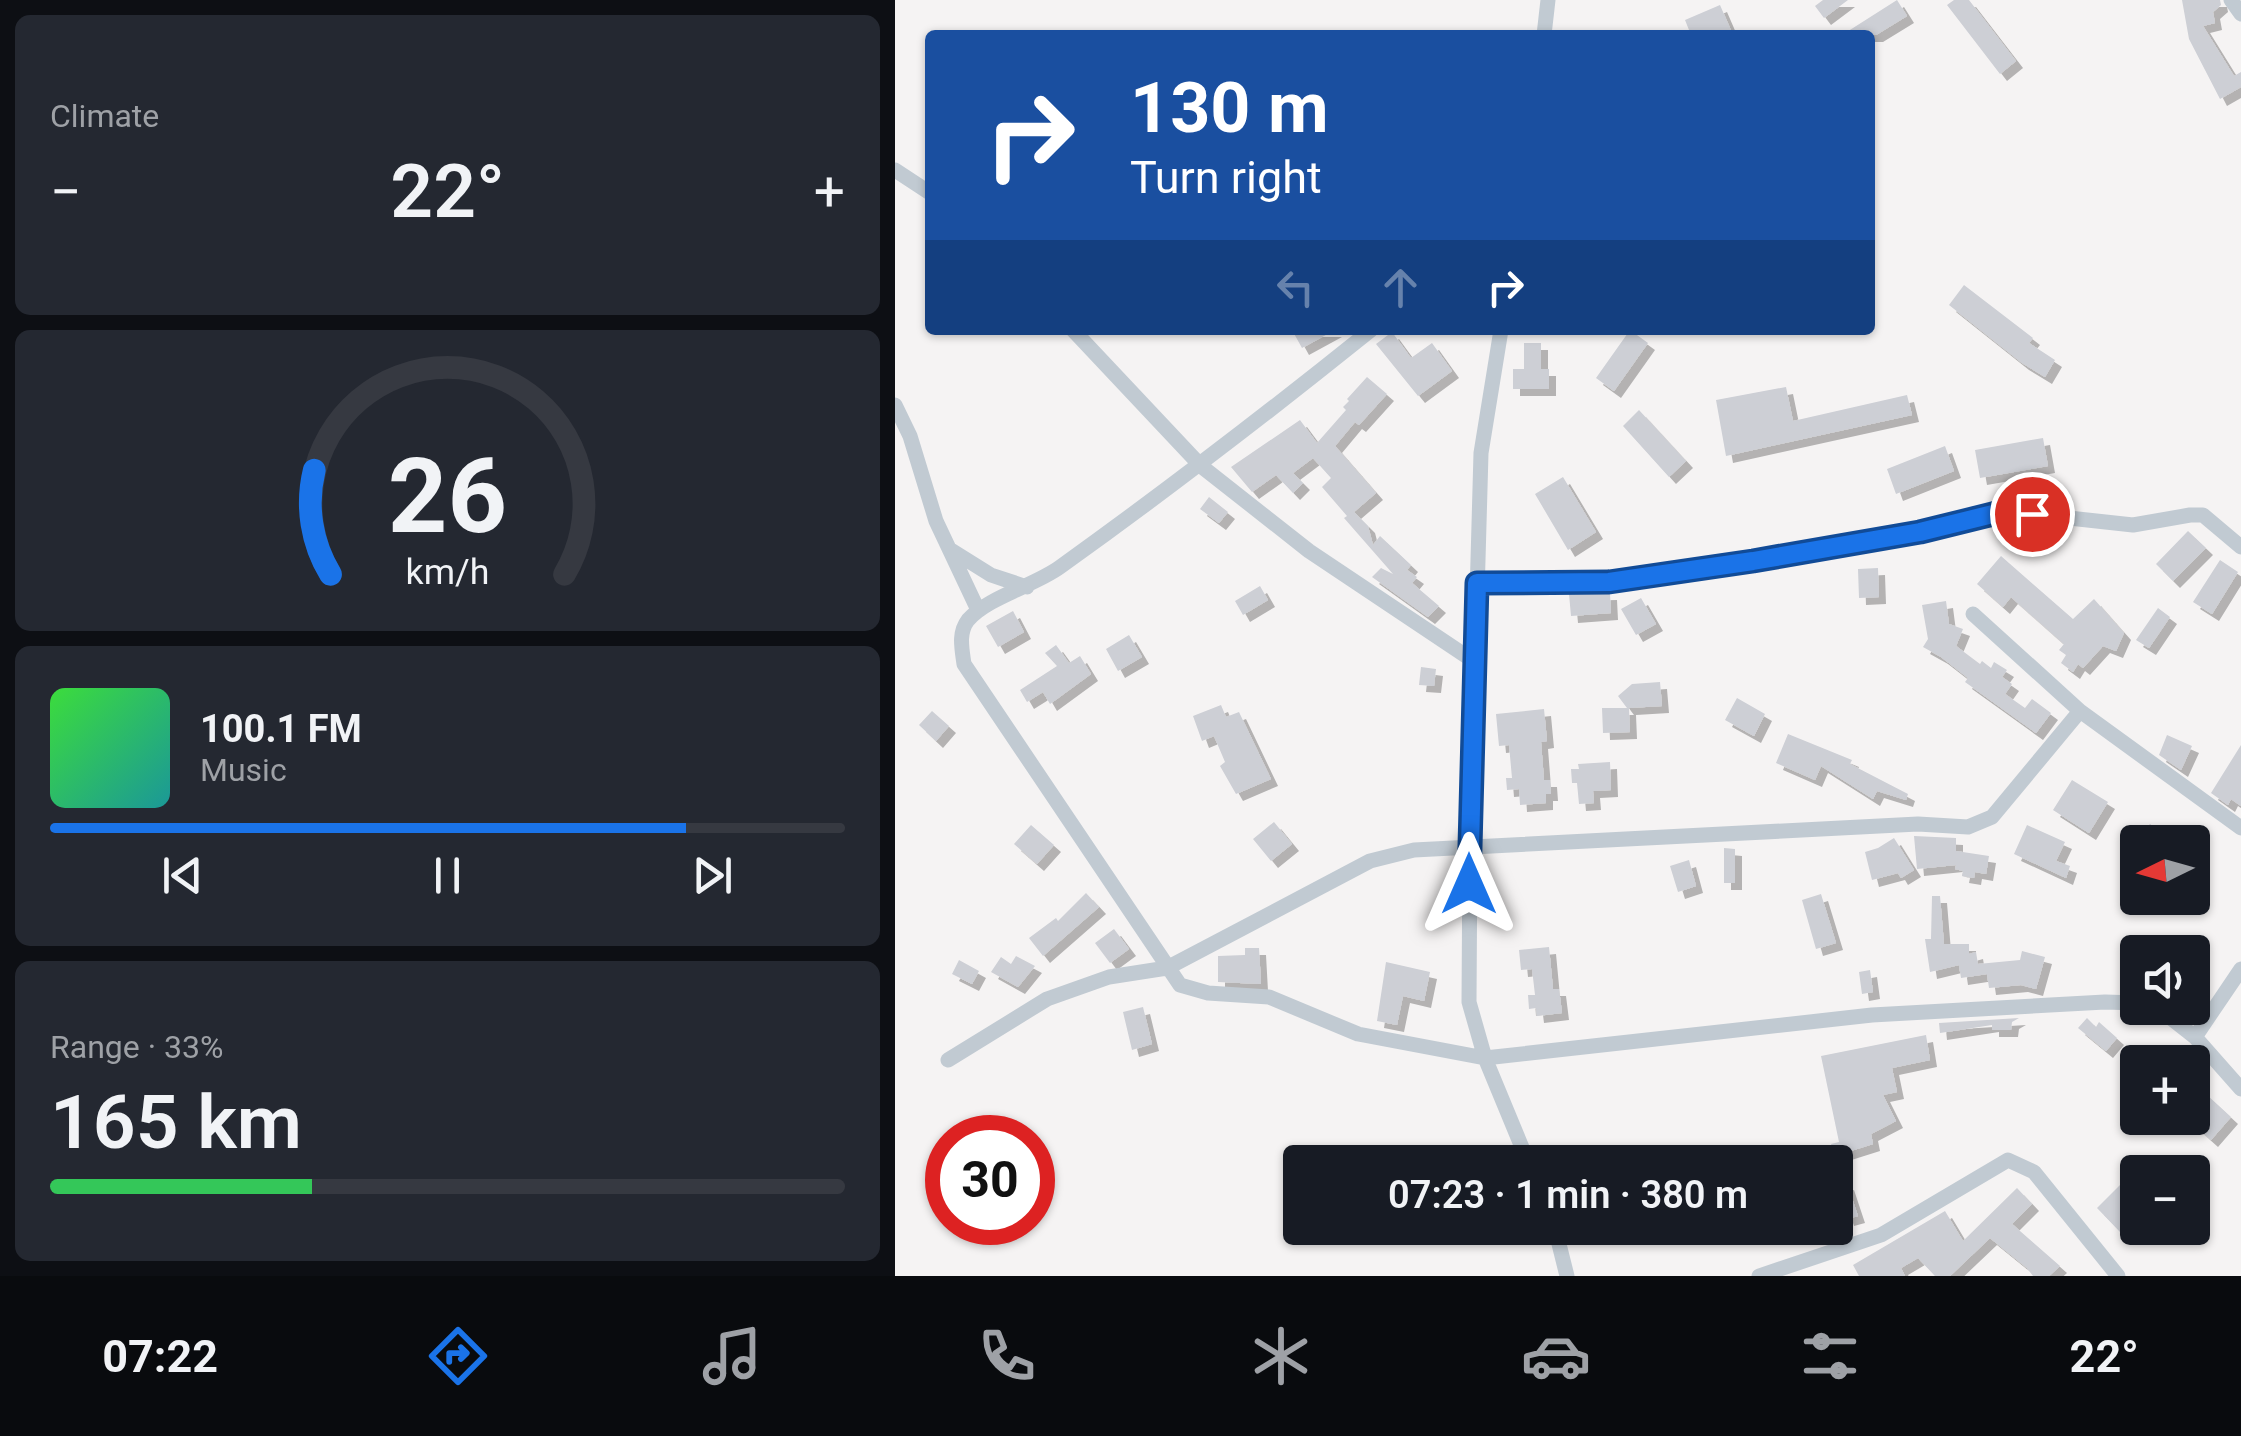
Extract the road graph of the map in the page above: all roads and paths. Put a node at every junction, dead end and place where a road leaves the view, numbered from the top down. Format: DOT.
graph roads {
  1 [pos="1548,0"];
  2 [pos="2231,0"];
  3 [pos="2241,14"];
  4 [pos="1544,30"];
  5 [pos="895,170"];
  6 [pos="925,189"];
  7 [pos="1078,335"];
  8 [pos="1365,335"];
  9 [pos="1500,335"];
  10 [pos="895,404"];
  11 [pos="1201,466"];
  12 [pos="2241,547"];
  13 [pos="951,550"];
  14 [pos="1477,583"];
  15 [pos="1027,587"];
  16 [pos="978,610"];
  17 [pos="1973,614"];
  18 [pos="1475,662"];
  19 [pos="2080,711"];
  20 [pos="2241,828"];
  21 [pos="1469,845"];
  22 [pos="1167,968"];
  23 [pos="2241,969"];
  24 [pos="2120,1002"];
  25 [pos="2180,1025"];
  26 [pos="2195,1037"];
  27 [pos="1485,1058"];
  28 [pos="948,1060"];
  29 [pos="2241,1089"];
  30 [pos="1521,1145"];
  31 [pos="1559,1245"];
  32 [pos="1567,1276"];
  33 [pos="1759,1276"];
  34 [pos="2118,1276"];
  1 -- 4 [label="street"];
  2 -- 3 [label="street"];
  5 -- 6 [label="street"];
  7 -- 11 [label="street"];
  8 -- 11 [label="street"];
  9 -- 14 [label="street"];
  10 -- 13 [label="street"];
  11 -- 15 [label="street"];
  11 -- 18 [label="street"];
  12 -- 14 [label="street"];
  13 -- 15 [label="street"];
  13 -- 16 [label="street"];
  14 -- 18 [label="street"];
  15 -- 16 [label="street"];
  16 -- 22 [label="street"];
  17 -- 19 [label="street"];
  18 -- 21 [label="street"];
  19 -- 20 [label="street"];
  19 -- 21 [label="street"];
  21 -- 22 [label="street"];
  21 -- 27 [label="street"];
  22 -- 27 [label="street"];
  22 -- 28 [label="street"];
  23 -- 26 [label="street"];
  24 -- 27 [label="street"];
  25 -- 26 [label="street"];
  26 -- 29 [label="street"];
  27 -- 30 [label="street"];
  31 -- 32 [label="street"];
  33 -- 34 [label="street"];
}
